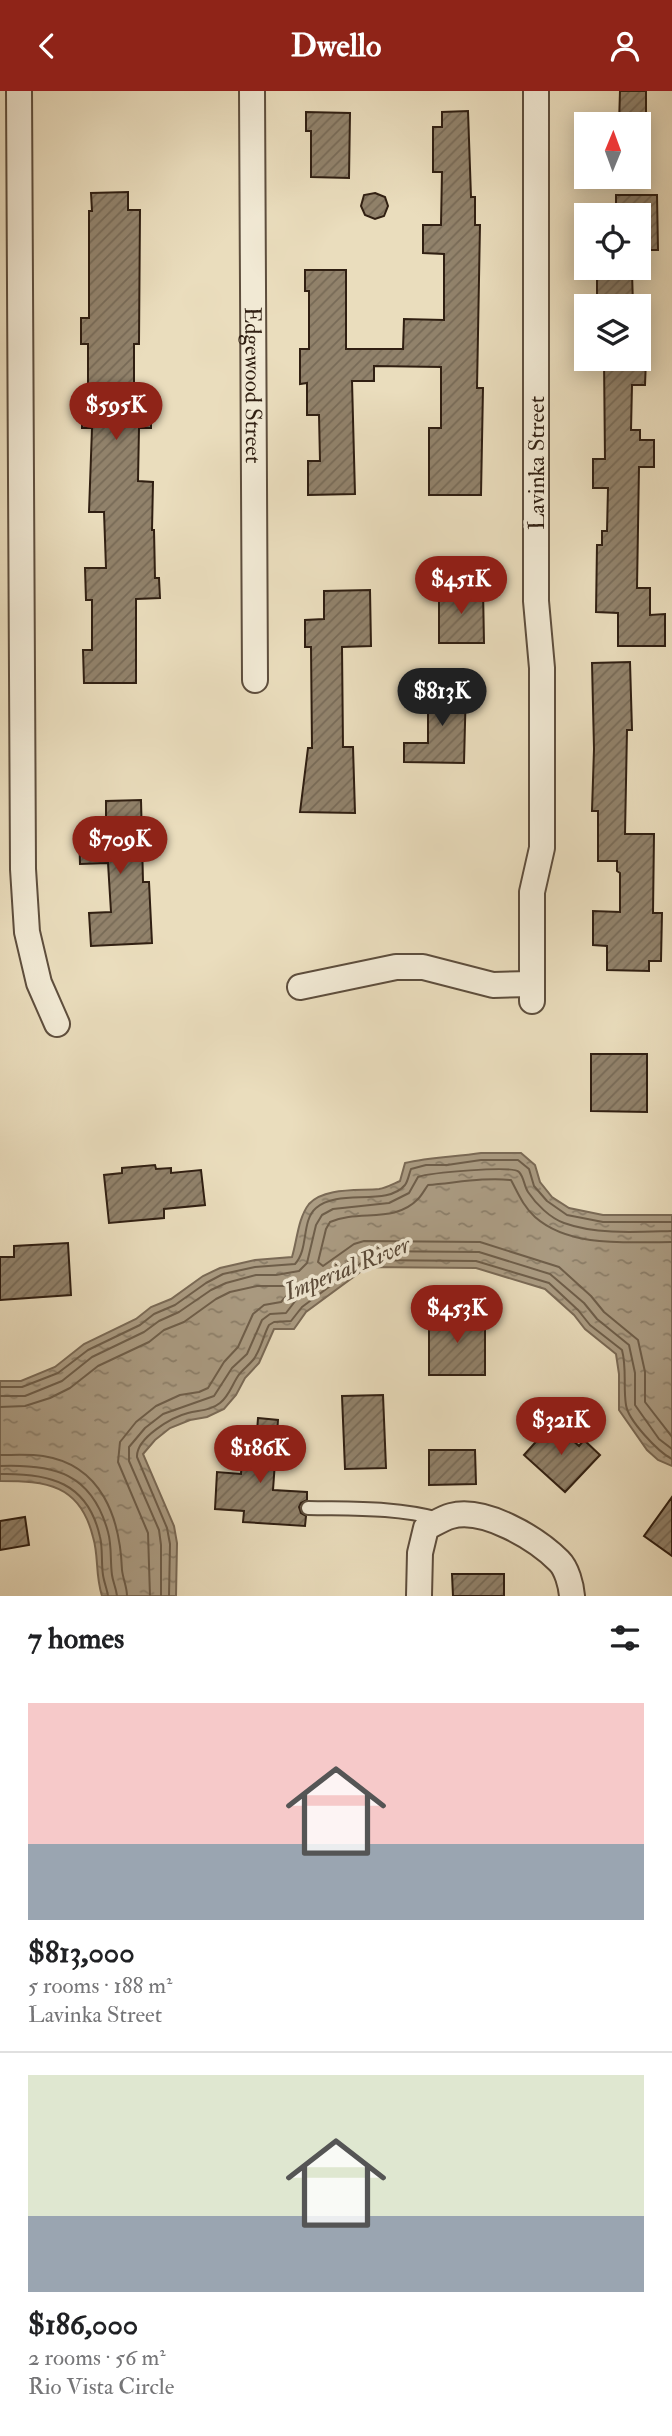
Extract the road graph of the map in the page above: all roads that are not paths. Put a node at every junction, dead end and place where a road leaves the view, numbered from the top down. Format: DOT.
graph roads {
  1 [pos="19,91"];
  2 [pos="252,91"];
  3 [pos="536,91"];
  4 [pos="256,680"];
  5 [pos="300,986"];
  6 [pos="57,1024"];
  7 [pos="308,1508"];
  8 [pos="443,1520"];
  9 [pos="419,1596"];
  10 [pos="572,1596"];
  1 -- 6 [label="street"];
  2 -- 4 [label="street, Edgewood Street"];
  3 -- 5 [label="street, Lavinka Street"];
  7 -- 8 [label="lane"];
  8 -- 9 [label="street"];
  8 -- 10 [label="street"];
}
